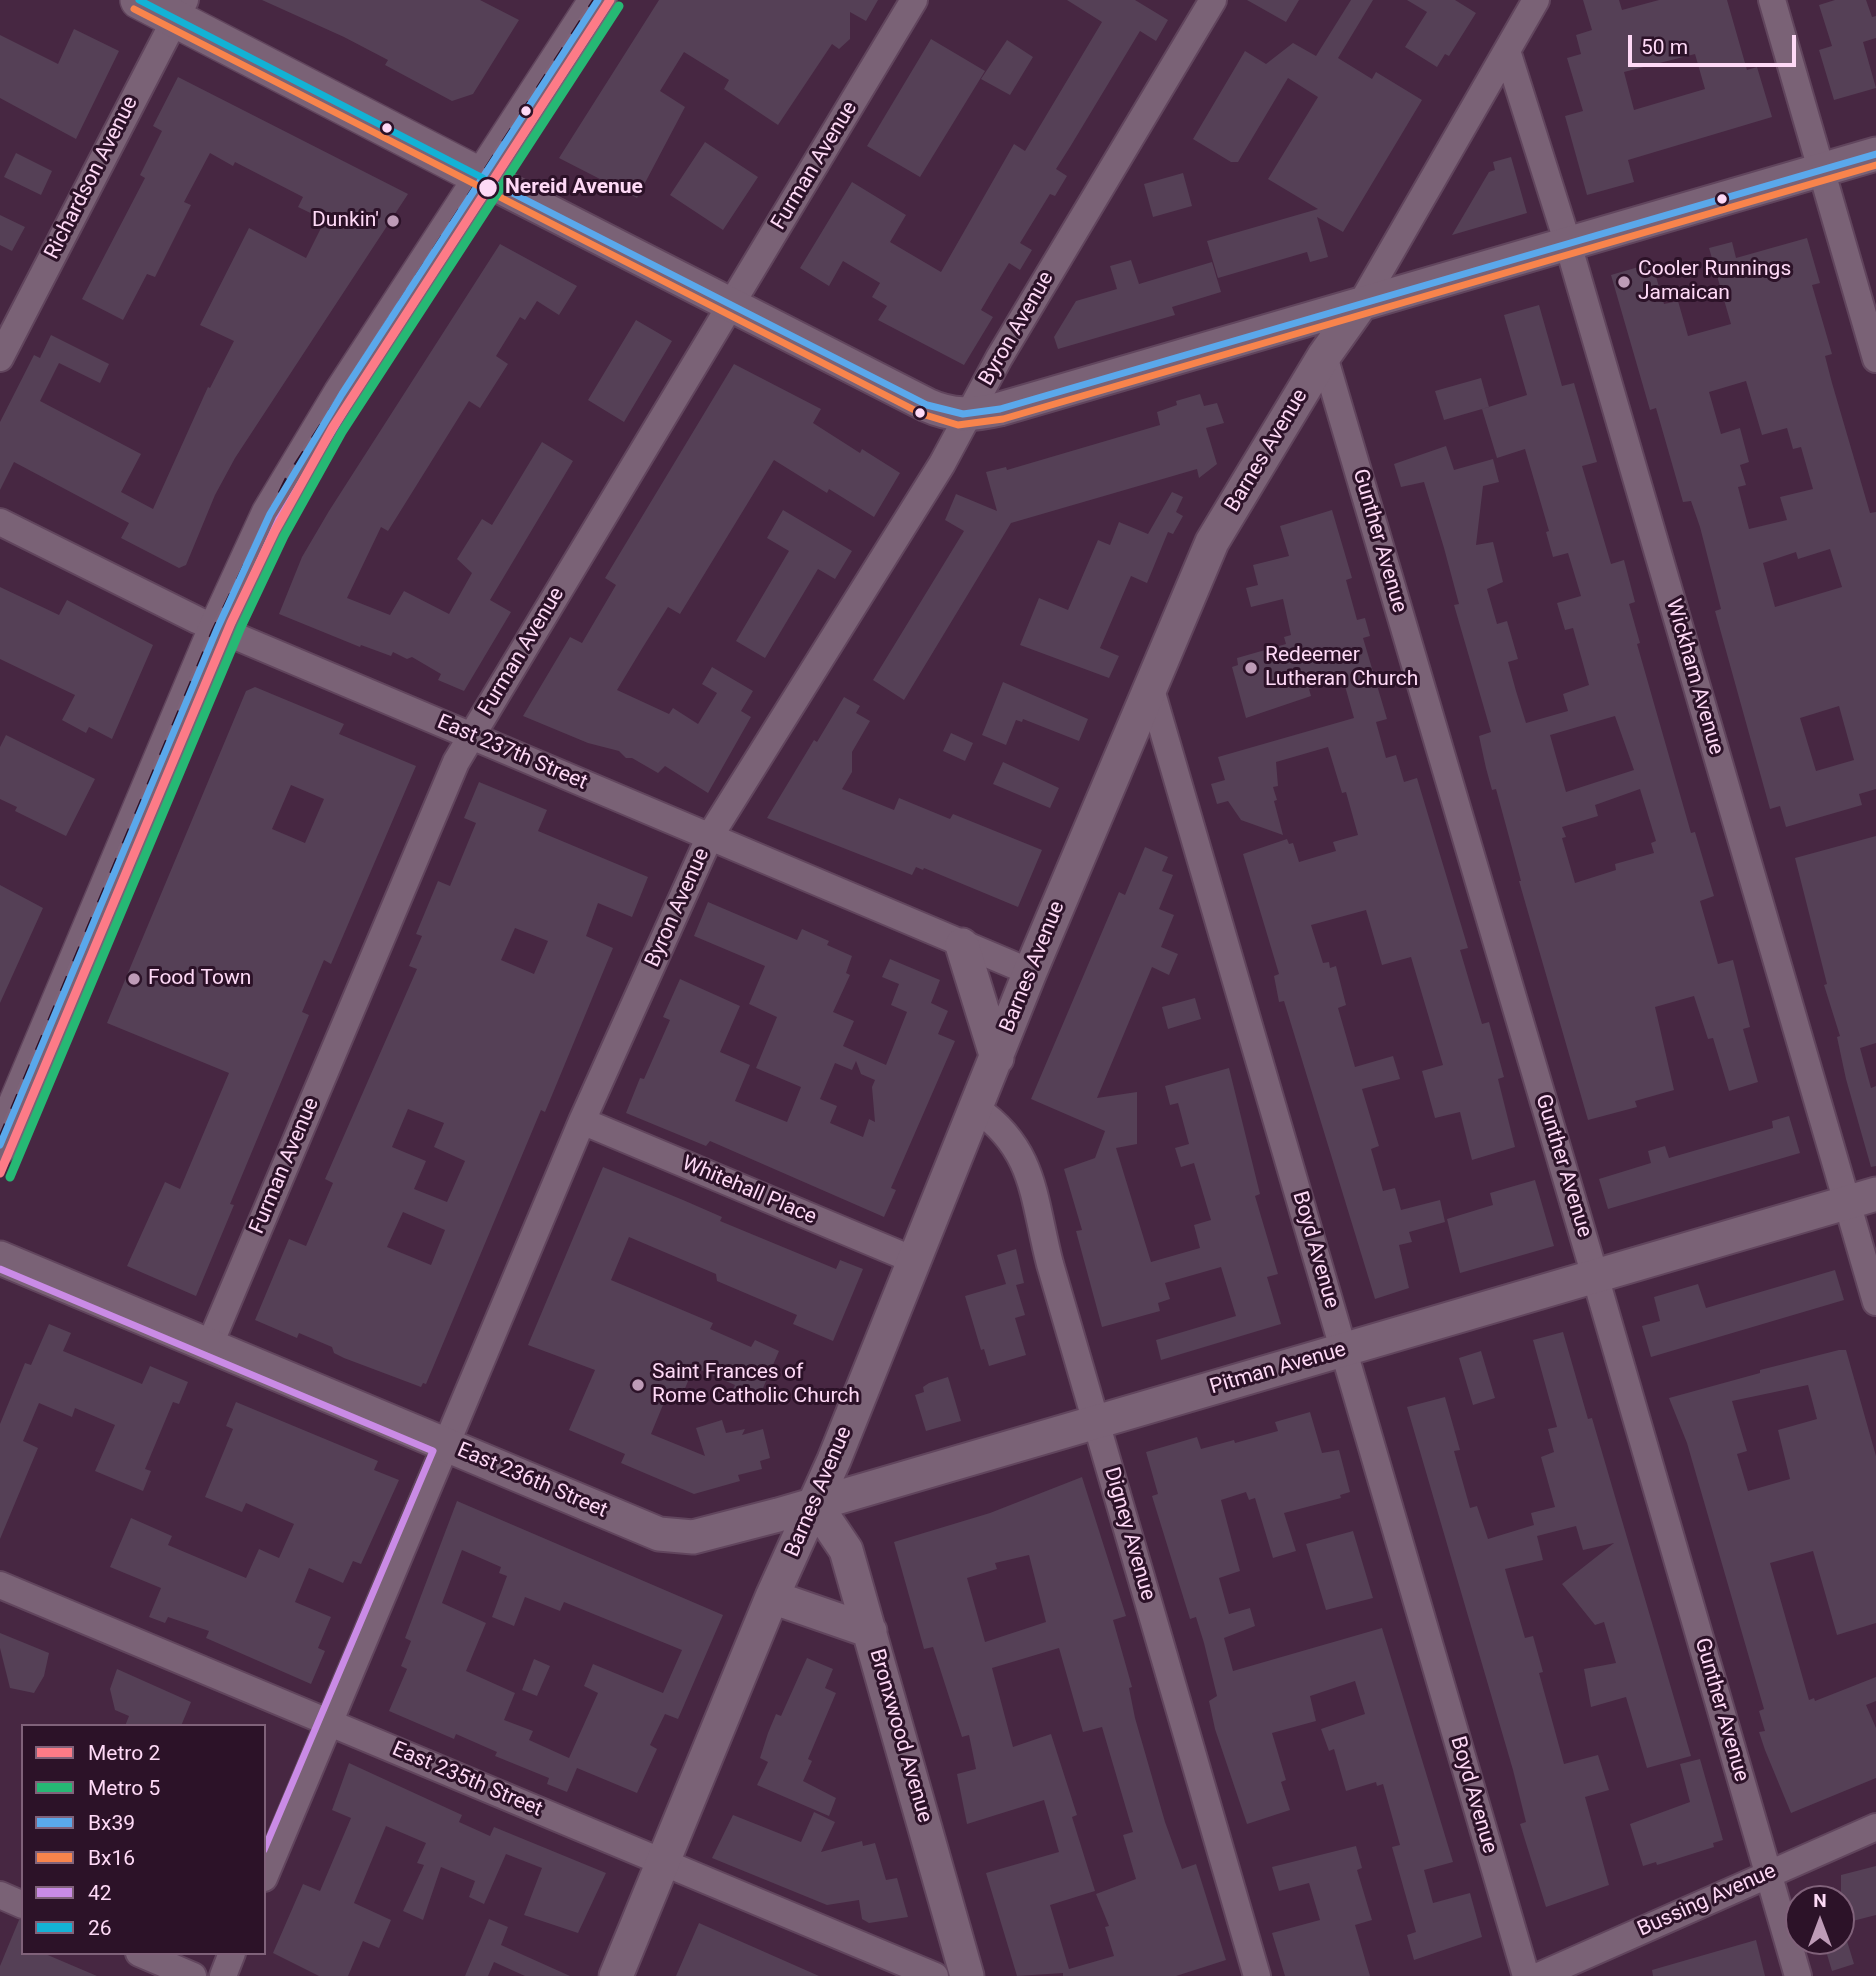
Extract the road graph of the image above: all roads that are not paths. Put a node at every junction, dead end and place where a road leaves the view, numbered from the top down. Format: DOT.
graph roads {
  1 [pos="139,0"];
  2 [pos="598,0"];
  3 [pos="914,0"];
  4 [pos="1213,0"];
  5 [pos="1772,0"];
  6 [pos="1529,2"];
  7 [pos="180,9"];
  8 [pos="1507,54"];
  9 [pos="1876,155"];
  10 [pos="1821,170"];
  11 [pos="483,178"];
  12 [pos="1568,244"];
  13 [pos="1361,304"];
  14 [pos="731,305"];
  15 [pos="1324,356"];
  16 [pos="0,358"];
  17 [pos="1876,359"];
  18 [pos="969,415"];
  19 [pos="0,522"];
  20 [pos="217,629"];
  21 [pos="1150,687"];
  22 [pos="471,736"];
  23 [pos="710,836"];
  24 [pos="962,945"];
  25 [pos="1030,972"];
  26 [pos="997,1058"];
  27 [pos="977,1109"];
  28 [pos="582,1121"];
  29 [pos="0,1145"];
  30 [pos="1862,1198"];
  31 [pos="0,1258"];
  32 [pos="916,1261"];
  33 [pos="1595,1276"];
  34 [pos="1876,1302"];
  35 [pos="210,1344"];
  36 [pos="1344,1349"];
  37 [pos="1096,1422"];
  38 [pos="447,1445"];
  39 [pos="816,1504"];
  40 [pos="678,1539"];
  41 [pos="0,1585"];
  42 [pos="772,1597"];
  43 [pos="870,1631"];
  44 [pos="330,1723"];
  45 [pos="1876,1827"];
  46 [pos="664,1863"];
  47 [pos="266,1873"];
  48 [pos="1768,1874"];
  49 [pos="0,1895"];
  50 [pos="21,1904"];
  51 [pos="144,1955"];
  52 [pos="231,1955"];
  53 [pos="193,1976"];
  54 [pos="223,1976"];
  55 [pos="616,1976"];
  56 [pos="935,1976"];
  57 [pos="967,1976"];
  58 [pos="1257,1976"];
  59 [pos="1526,1976"];
  60 [pos="1539,1976"];
  61 [pos="1798,1976"];
  1 -- 7 [label="main road"];
  2 -- 11 [label="main road"];
  3 -- 14 [label="street, Furman Avenue"];
  4 -- 18 [label="street, Byron Avenue"];
  5 -- 10 [label="street"];
  6 -- 8 [label="street, Barnes Avenue"];
  7 -- 11 [label="main road"];
  7 -- 16 [label="street, Richardson Avenue"];
  8 -- 12 [label="street, Wickham Avenue"];
  8 -- 13 [label="street, Barnes Avenue"];
  9 -- 10 [label="street"];
  10 -- 12 [label="street"];
  10 -- 17 [label="street"];
  11 -- 14 [label="street"];
  11 -- 20 [label="main road"];
  12 -- 13 [label="street"];
  12 -- 30 [label="street, Wickham Avenue"];
  13 -- 15 [label="street, Barnes Avenue"];
  13 -- 18 [label="street"];
  14 -- 18 [label="street"];
  14 -- 22 [label="street, Furman Avenue"];
  15 -- 21 [label="street, Barnes Avenue"];
  15 -- 33 [label="street, Gunther Avenue"];
  18 -- 23 [label="street, Byron Avenue"];
  19 -- 20 [label="street, East 237th Street"];
  20 -- 22 [label="street, East 237th Street"];
  20 -- 29 [label="main road"];
  21 -- 25 [label="street, Barnes Avenue"];
  21 -- 36 [label="street, Boyd Avenue"];
  22 -- 23 [label="street, East 237th Street"];
  22 -- 35 [label="street, Furman Avenue"];
  23 -- 24 [label="street, East 237th Street"];
  23 -- 28 [label="street, Byron Avenue"];
  24 -- 25 [label="street, East 237th Street"];
  24 -- 26 [label="street"];
  25 -- 26 [label="street, Barnes Avenue"];
  26 -- 27 [label="street, Barnes Avenue"];
  27 -- 32 [label="street, Barnes Avenue"];
  27 -- 37 [label="street, Digney Avenue"];
  28 -- 32 [label="street, Whitehall Place"];
  28 -- 38 [label="street, Byron Avenue"];
  30 -- 33 [label="street, Pitman Avenue"];
  30 -- 34 [label="street, Wickham Avenue"];
  31 -- 35 [label="street, East 236th Street"];
  32 -- 39 [label="street, Barnes Avenue"];
  33 -- 36 [label="street, Pitman Avenue"];
  33 -- 48 [label="street, Gunther Avenue"];
  35 -- 38 [label="street, East 236th Street"];
  36 -- 37 [label="street, Pitman Avenue"];
  36 -- 59 [label="street, Boyd Avenue"];
  37 -- 39 [label="street, Pitman Avenue"];
  37 -- 58 [label="street, Digney Avenue"];
  38 -- 40 [label="street, East 236th Street"];
  38 -- 44 [label="street, Byron Avenue"];
  39 -- 40 [label="street, Pitman Avenue"];
  39 -- 42 [label="street, Barnes Avenue"];
  39 -- 43 [label="street, Bronxwood Avenue"];
  41 -- 44 [label="street, East 235th Street"];
  42 -- 43 [label="street"];
  42 -- 46 [label="street, Barnes Avenue"];
  43 -- 57 [label="street, Bronxwood Avenue"];
  44 -- 46 [label="street, East 235th Street"];
  44 -- 47 [label="street, Byron Avenue"];
  45 -- 48 [label="street, Bussing Avenue"];
  46 -- 55 [label="street, Barnes Avenue"];
  46 -- 56 [label="street, East 235th Street"];
  48 -- 60 [label="street, Bussing Avenue"];
  48 -- 61 [label="street, Gunther Avenue"];
  49 -- 50 [label="street"];
  51 -- 53 [label="street"];
  52 -- 54 [label="street"];
}
